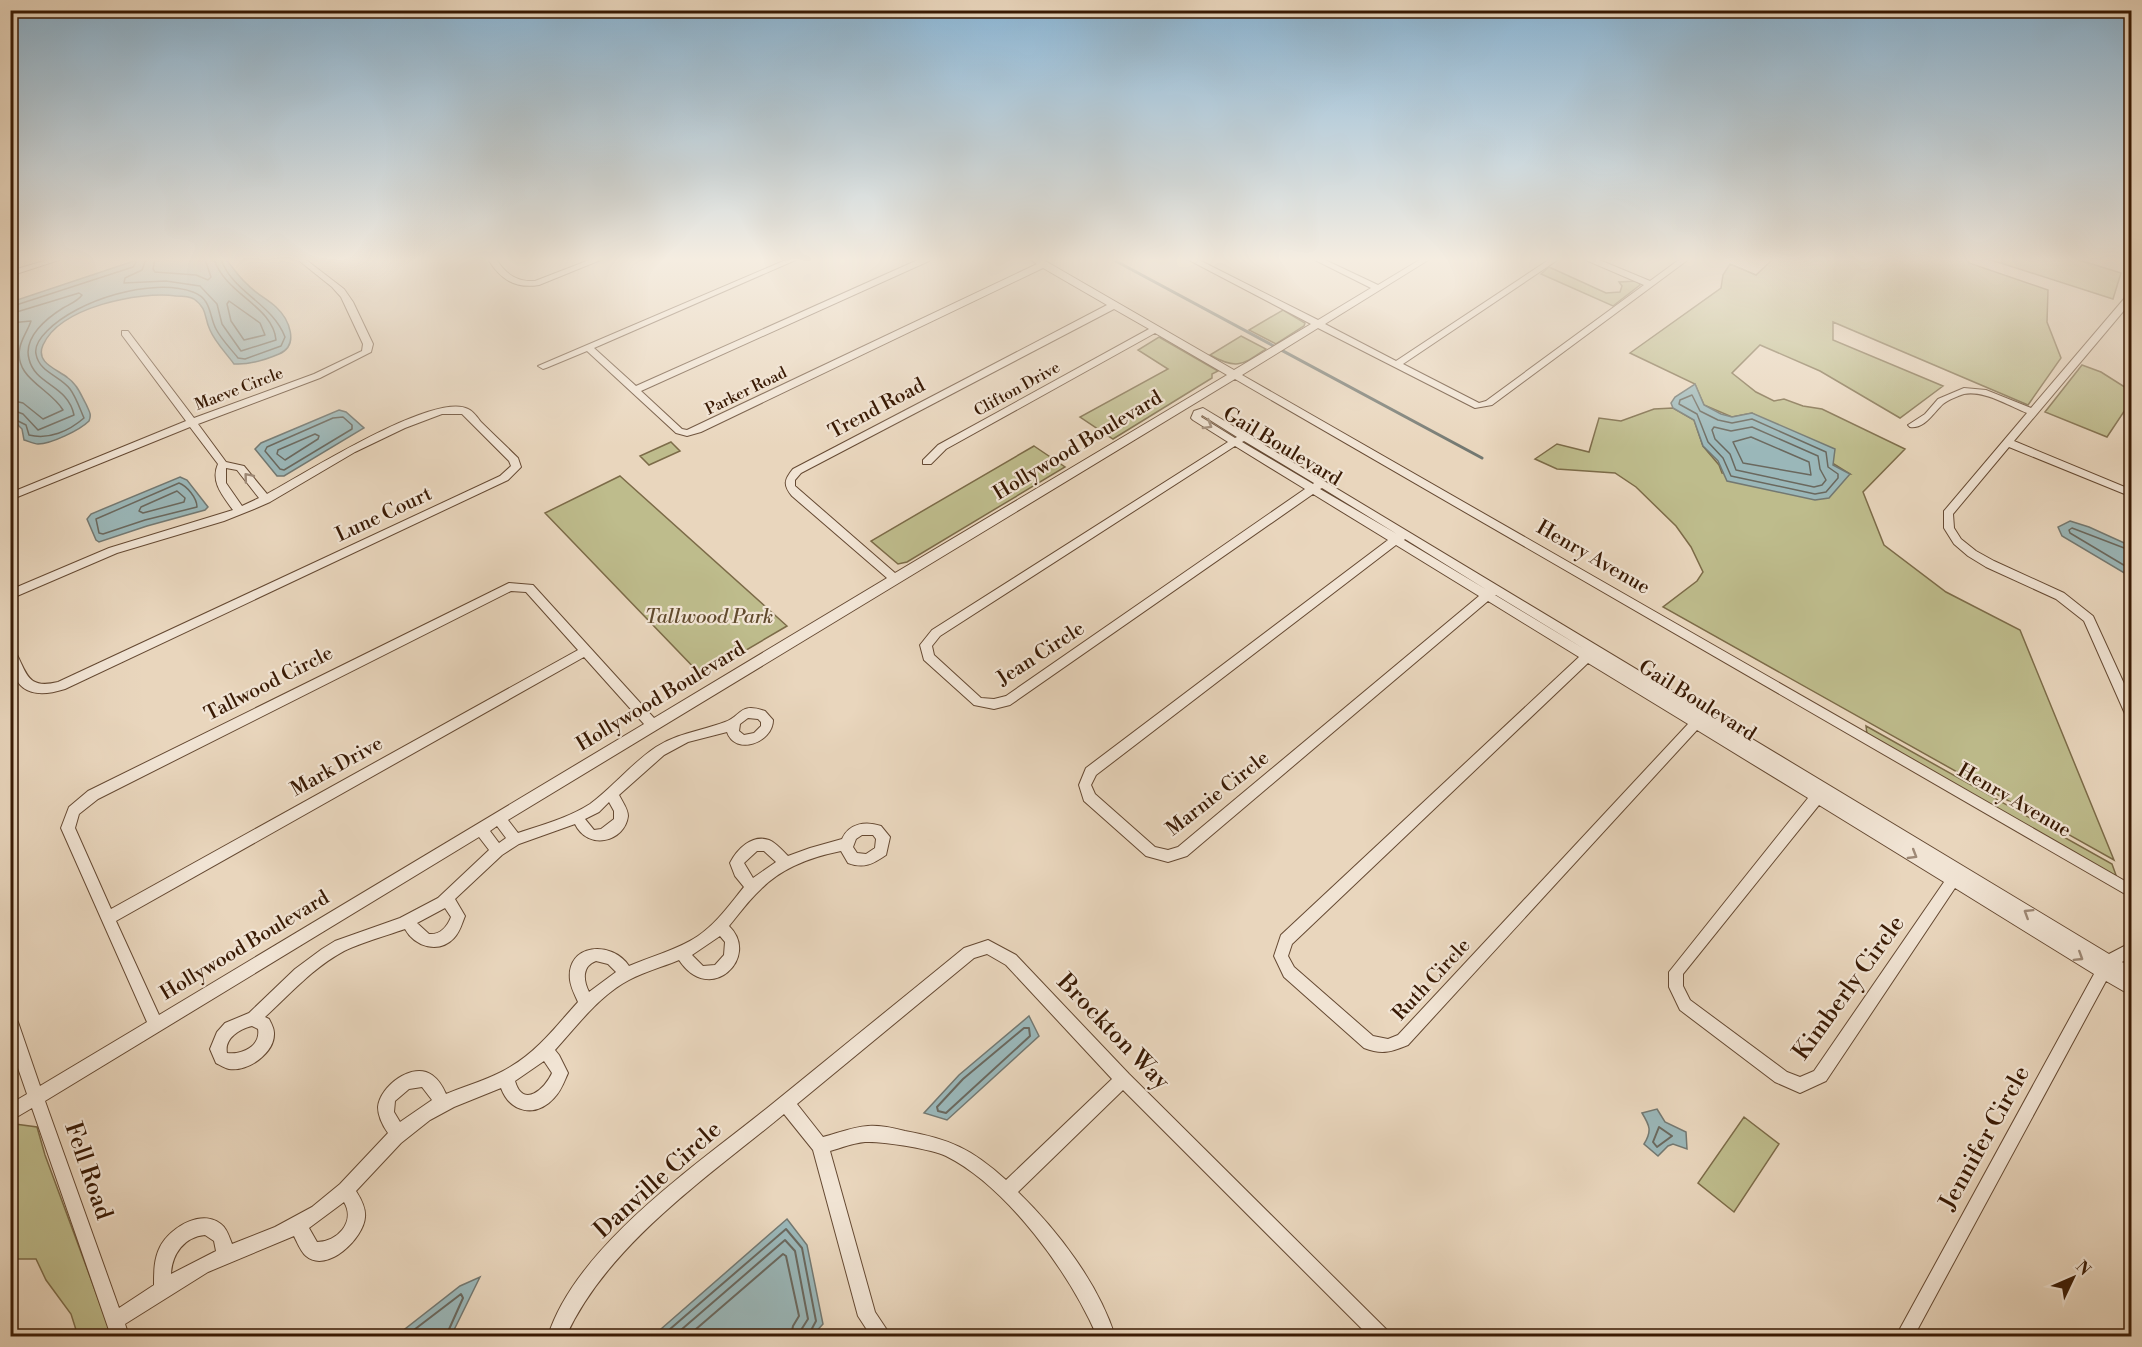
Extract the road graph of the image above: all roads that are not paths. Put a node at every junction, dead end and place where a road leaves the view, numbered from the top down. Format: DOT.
graph roads {
  1 [pos="356,322"];
  2 [pos="647,322"];
  3 [pos="786,322"];
  4 [pos="923,322"];
  5 [pos="1082,322"];
  6 [pos="1144,322"];
  7 [pos="1313,322"];
  8 [pos="1321,322"];
  9 [pos="1461,322"];
  10 [pos="1599,322"];
  11 [pos="2110,322"];
  12 [pos="1317,324"];
  13 [pos="1156,329"];
  14 [pos="125,333"];
  15 [pos="588,347"];
  16 [pos="1396,365"];
  17 [pos="543,366"];
  18 [pos="1236,375"];
  19 [pos="635,390"];
  20 [pos="2034,413"];
  21 [pos="193,423"];
  22 [pos="1913,425"];
  23 [pos="1239,439"];
  24 [pos="2009,443"];
  25 [pos="927,462"];
  26 [pos="223,464"];
  27 [pos="1317,487"];
  28 [pos="2132,494"];
  29 [pos="10,497"];
  30 [pos="266,500"];
  31 [pos="240,511"];
  32 [pos="1400,536"];
  33 [pos="896,580"];
  34 [pos="1492,592"];
  35 [pos="10,596"];
  36 [pos="586,651"];
  37 [pos="10,652"];
  38 [pos="1592,653"];
  39 [pos="2132,716"];
  40 [pos="1700,720"];
  41 [pos="733,724"];
  42 [pos="653,726"];
  43 [pos="1820,793"];
  44 [pos="612,795"];
  45 [pos="578,817"];
  46 [pos="499,818"];
  47 [pos="482,829"];
  48 [pos="515,840"];
  49 [pos="846,844"];
  50 [pos="496,850"];
  51 [pos="787,864"];
  52 [pos="1956,875"];
  53 [pos="753,888"];
  54 [pos="2132,892"];
  55 [pos="447,898"];
  56 [pos="108,918"];
  57 [pos="408,921"];
  58 [pos="720,927"];
  59 [pos="2132,948"];
  60 [pos="682,952"];
  61 [pos="2105,967"];
  62 [pos="626,975"];
  63 [pos="2132,976"];
  64 [pos="2132,989"];
  65 [pos="587,1004"];
  66 [pos="253,1019"];
  67 [pos="10,1022"];
  68 [pos="154,1024"];
  69 [pos="544,1051"];
  70 [pos="506,1077"];
  71 [pos="1123,1079"];
  72 [pos="36,1097"];
  73 [pos="785,1102"];
  74 [pos="442,1104"];
  75 [pos="10,1113"];
  76 [pos="399,1134"];
  77 [pos="820,1146"];
  78 [pos="345,1190"];
  79 [pos="1007,1191"];
  80 [pos="297,1225"];
  81 [pos="226,1256"];
  82 [pos="164,1290"];
  83 [pos="117,1329"];
  84 [pos="558,1336"];
  85 [pos="882,1336"];
  86 [pos="1106,1336"];
  87 [pos="1381,1336"];
  88 [pos="1905,1336"];
  1 -- 21 [label="street, Maeve Circle"];
  2 -- 15 [label="street"];
  3 -- 19 [label="street"];
  4 -- 19 [label="street, Parker Road"];
  5 -- 33 [label="street, Trend Road"];
  6 -- 13 [label="street, Henry Avenue"];
  7 -- 12 [label="street"];
  8 -- 12 [label="street, Hollywood Boulevard"];
  9 -- 16 [label="street"];
  10 -- 16 [label="street"];
  11 -- 20 [label="street"];
  12 -- 16 [label="street"];
  12 -- 18 [label="street, Hollywood Boulevard"];
  13 -- 18 [label="street, Henry Avenue"];
  13 -- 25 [label="street, Clifton Drive"];
  14 -- 21 [label="street"];
  15 -- 17 [label="street"];
  15 -- 19 [label="street"];
  18 -- 33 [label="street, Hollywood Boulevard"];
  18 -- 54 [label="street, Henry Avenue"];
  20 -- 22 [label="street"];
  20 -- 24 [label="street"];
  21 -- 26 [label="street"];
  21 -- 29 [label="street, Maeve Circle"];
  23 -- 27 [label="street, Gail Boulevard"];
  23 -- 27 [label="street, Jean Circle"];
  24 -- 28 [label="street"];
  24 -- 39 [label="street"];
  30 -- 26 [label="street, one-way"];
  26 -- 31 [label="street"];
  27 -- 32 [label="street, Gail Boulevard"];
  30 -- 31 [label="street, Lune Court"];
  30 -- 37 [label="street, Lune Court"];
  31 -- 35 [label="street, Lune Court"];
  32 -- 34 [label="street, Gail Boulevard"];
  32 -- 34 [label="street, Marnie Circle"];
  33 -- 42 [label="street, Hollywood Boulevard"];
  34 -- 38 [label="street, Gail Boulevard"];
  36 -- 42 [label="street, Tallwood Circle"];
  36 -- 56 [label="street, Mark Drive"];
  36 -- 56 [label="street, Tallwood Circle"];
  38 -- 40 [label="street, Gail Boulevard"];
  38 -- 40 [label="street, Ruth Circle"];
  40 -- 43 [label="street, Gail Boulevard"];
  41 -- 44 [label="street"];
  42 -- 46 [label="street, Hollywood Boulevard"];
  43 -- 52 [label="street, Gail Boulevard"];
  43 -- 52 [label="street, Kimberly Circle"];
  44 -- 45 [label="street"];
  44 -- 45 [label="street"];
  45 -- 48 [label="street"];
  46 -- 47 [label="street, Hollywood Boulevard"];
  46 -- 48 [label="street"];
  47 -- 50 [label="street"];
  47 -- 68 [label="street, Hollywood Boulevard"];
  48 -- 50 [label="street"];
  49 -- 51 [label="street"];
  50 -- 55 [label="street"];
  51 -- 53 [label="street"];
  51 -- 53 [label="street"];
  52 -- 61 [label="street, Gail Boulevard"];
  53 -- 58 [label="street"];
  55 -- 57 [label="street"];
  55 -- 57 [label="street"];
  56 -- 68 [label="street, Tallwood Circle"];
  57 -- 66 [label="street"];
  58 -- 60 [label="street"];
  58 -- 60 [label="street"];
  59 -- 61 [label="street"];
  60 -- 62 [label="street"];
  61 -- 63 [label="street, Gail Boulevard"];
  61 -- 64 [label="street, Gail Boulevard"];
  61 -- 88 [label="street, Jennifer Circle"];
  62 -- 65 [label="street"];
  62 -- 65 [label="street"];
  65 -- 69 [label="street"];
  67 -- 72 [label="street, Fell Road"];
  68 -- 72 [label="street, Hollywood Boulevard"];
  69 -- 70 [label="street"];
  69 -- 70 [label="street"];
  70 -- 74 [label="street"];
  71 -- 73 [label="street, Brockton Way"];
  71 -- 79 [label="street"];
  71 -- 87 [label="street, Brockton Way"];
  72 -- 75 [label="street, Hollywood Boulevard"];
  72 -- 83 [label="street, Fell Road"];
  73 -- 77 [label="street"];
  73 -- 84 [label="street, Danville Circle"];
  74 -- 76 [label="street"];
  74 -- 76 [label="street"];
  76 -- 78 [label="street"];
  77 -- 79 [label="street"];
  77 -- 85 [label="street"];
  78 -- 80 [label="street"];
  78 -- 80 [label="street"];
  79 -- 86 [label="street"];
  80 -- 81 [label="street"];
  81 -- 82 [label="street"];
  81 -- 82 [label="street"];
  82 -- 83 [label="street"];
}
